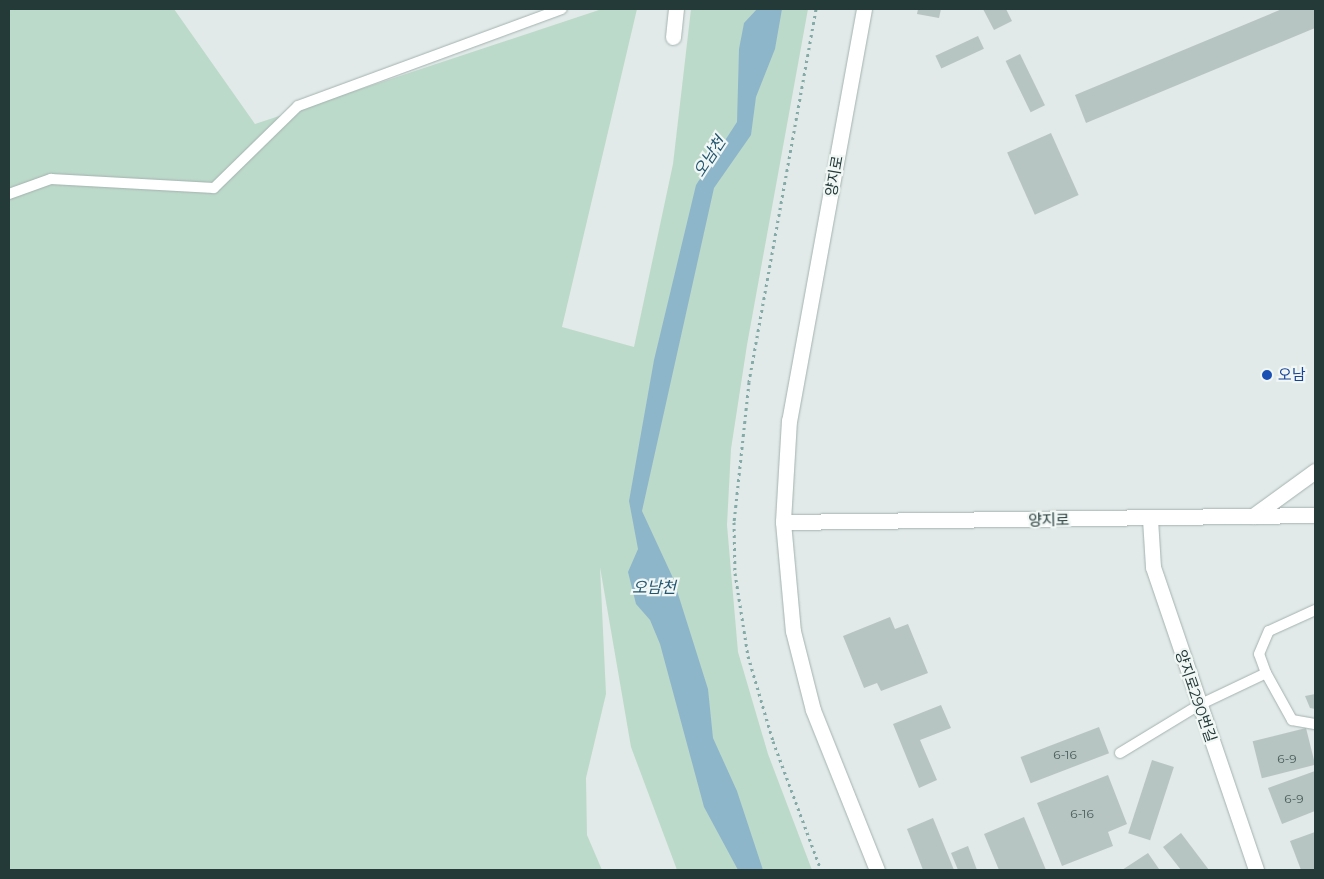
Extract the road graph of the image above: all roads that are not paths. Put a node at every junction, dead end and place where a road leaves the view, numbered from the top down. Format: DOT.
graph roads {
  1 [pos="562,9"];
  2 [pos="676,9"];
  3 [pos="864,9"];
  4 [pos="674,37"];
  5 [pos="9,194"];
  6 [pos="1315,471"];
  7 [pos="1315,515"];
  8 [pos="1253,516"];
  9 [pos="1150,519"];
  10 [pos="783,522"];
  11 [pos="1315,610"];
  12 [pos="1266,673"];
  13 [pos="1199,705"];
  14 [pos="1315,724"];
  15 [pos="1120,753"];
  16 [pos="878,870"];
  17 [pos="1256,870"];
  1 -- 5 [label="lane"];
  2 -- 4 [label="street"];
  3 -- 10 [label="street, 양지로"];
  6 -- 8 [label="street"];
  7 -- 8 [label="street, 양지로"];
  8 -- 9 [label="street, 양지로"];
  9 -- 10 [label="street, 양지로"];
  9 -- 13 [label="street, 양지로290번길"];
  10 -- 16 [label="street, 양지로"];
  11 -- 12 [label="lane"];
  12 -- 13 [label="lane"];
  12 -- 14 [label="lane"];
  13 -- 15 [label="lane"];
  13 -- 17 [label="street, 양지로290번길"];
}
